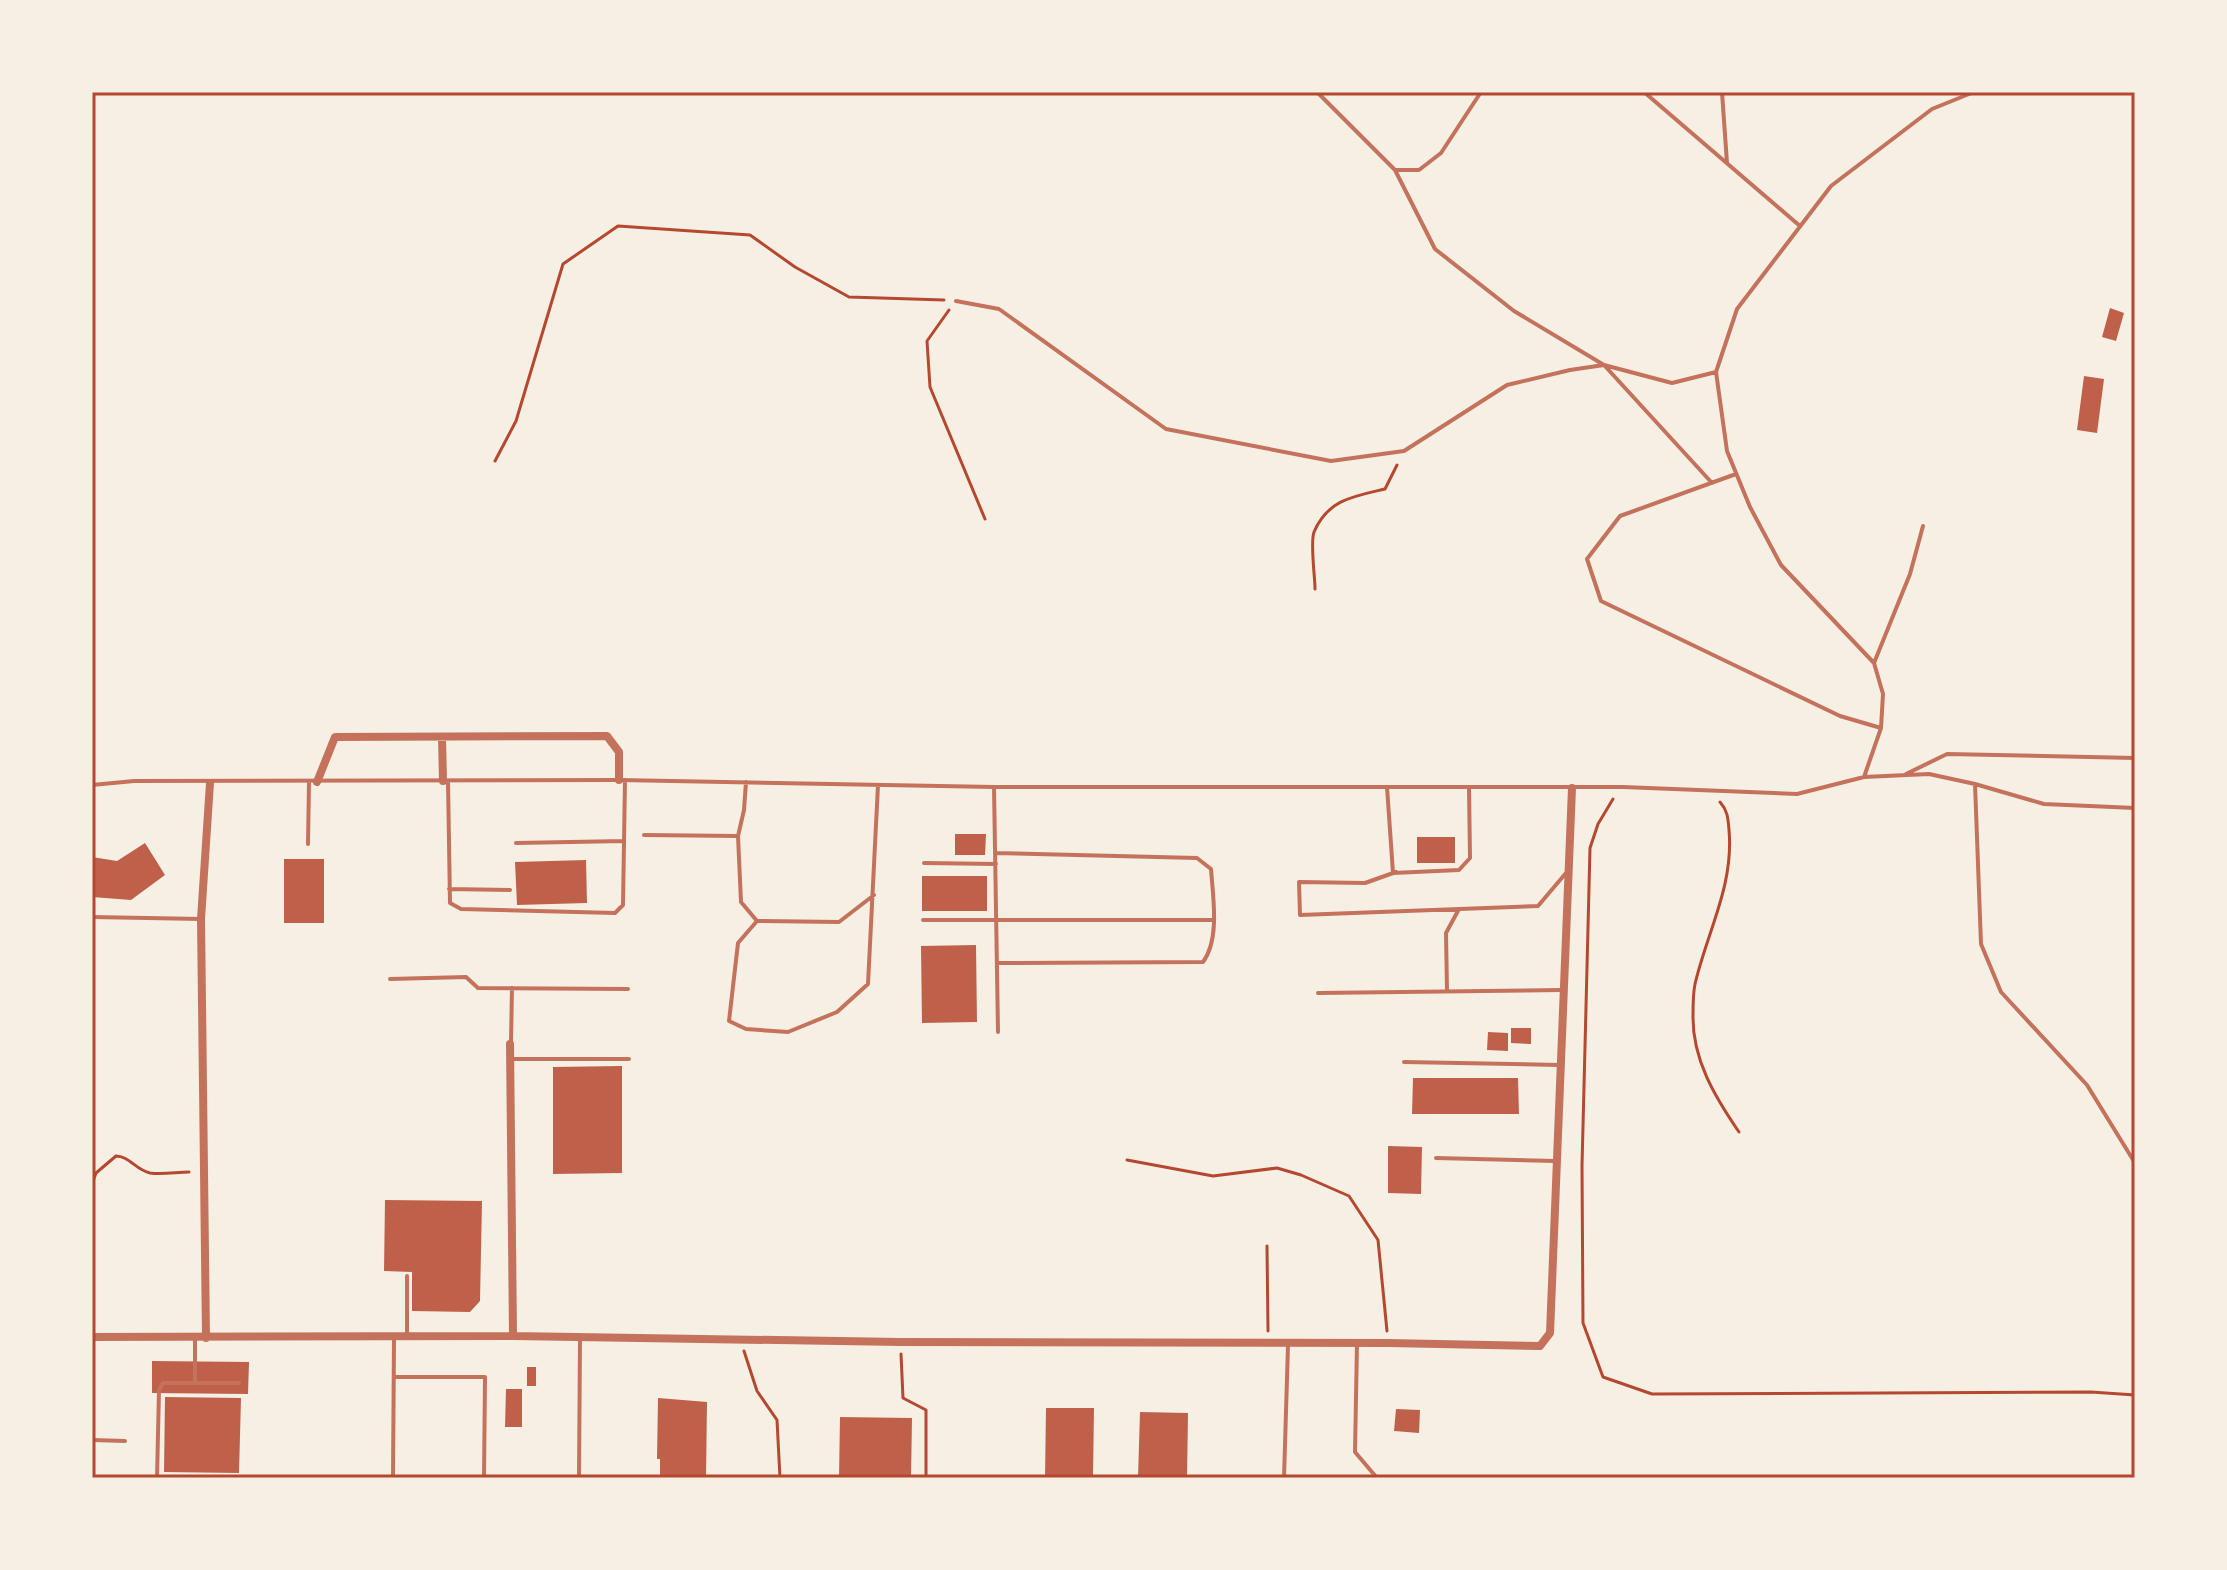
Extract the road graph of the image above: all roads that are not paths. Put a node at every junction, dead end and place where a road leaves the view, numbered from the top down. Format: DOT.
graph roads {
  1 [pos="1317,92"];
  2 [pos="1481,92"];
  3 [pos="1644,92"];
  4 [pos="1722,92"];
  5 [pos="1974,92"];
  6 [pos="1727,163"];
  7 [pos="1395,170"];
  8 [pos="1800,226"];
  9 [pos="956,301"];
  10 [pos="1604,365"];
  11 [pos="1716,372"];
  12 [pos="1736,473"];
  13 [pos="1712,483"];
  14 [pos="1923,526"];
  15 [pos="1874,663"];
  16 [pos="1881,728"];
  17 [pos="442,737"];
  18 [pos="2135,758"];
  19 [pos="1904,776"];
  20 [pos="1864,777"];
  21 [pos="622,780"];
  22 [pos="445,781"];
  23 [pos="313,782"];
  24 [pos="746,782"];
  25 [pos="210,783"];
  26 [pos="1975,784"];
  27 [pos="92,785"];
  28 [pos="878,785"];
  29 [pos="994,787"];
  30 [pos="1387,787"];
  31 [pos="1469,787"];
  32 [pos="1572,788"];
  33 [pos="2135,808"];
  34 [pos="644,835"];
  35 [pos="738,836"];
  36 [pos="624,841"];
  37 [pos="516,843"];
  38 [pos="308,844"];
  39 [pos="995,853"];
  40 [pos="924,863"];
  41 [pos="996,864"];
  42 [pos="1569,870"];
  43 [pos="1396,872"];
  44 [pos="449,889"];
  45 [pos="510,890"];
  46 [pos="874,895"];
  47 [pos="1459,909"];
  48 [pos="92,917"];
  49 [pos="201,919"];
  50 [pos="997,919"];
  51 [pos="923,920"];
  52 [pos="1212,920"];
  53 [pos="757,921"];
  54 [pos="997,963"];
  55 [pos="390,979"];
  56 [pos="512,988"];
  57 [pos="628,989"];
  58 [pos="1564,990"];
  59 [pos="1447,991"];
  60 [pos="1318,993"];
  61 [pos="998,1032"];
  62 [pos="510,1044"];
  63 [pos="510,1059"];
  64 [pos="629,1059"];
  65 [pos="1404,1062"];
  66 [pos="1561,1065"];
  67 [pos="1436,1158"];
  68 [pos="1557,1161"];
  69 [pos="2135,1163"];
  70 [pos="407,1276"];
  71 [pos="394,1336"];
  72 [pos="407,1336"];
  73 [pos="513,1336"];
  74 [pos="92,1337"];
  75 [pos="580,1337"];
  76 [pos="195,1338"];
  77 [pos="206,1338"];
  78 [pos="1288,1343"];
  79 [pos="1357,1343"];
  80 [pos="394,1377"];
  81 [pos="239,1383"];
  82 [pos="195,1384"];
  83 [pos="92,1440"];
  84 [pos="125,1441"];
  85 [pos="157,1478"];
  86 [pos="393,1478"];
  87 [pos="484,1478"];
  88 [pos="579,1478"];
  89 [pos="1284,1478"];
  90 [pos="1377,1478"];
  1 -- 7 [label="lane"];
  2 -- 7 [label="lane"];
  3 -- 6 [label="lane"];
  4 -- 6 [label="lane"];
  5 -- 8 [label="lane"];
  6 -- 8 [label="lane"];
  7 -- 10 [label="lane"];
  8 -- 11 [label="lane"];
  9 -- 10 [label="lane"];
  10 -- 11 [label="lane"];
  10 -- 13 [label="lane"];
  11 -- 12 [label="lane"];
  12 -- 13 [label="lane"];
  12 -- 15 [label="lane"];
  13 -- 16 [label="lane"];
  14 -- 15 [label="lane"];
  15 -- 16 [label="lane"];
  16 -- 20 [label="lane"];
  17 -- 21 [label="street"];
  17 -- 22 [label="street"];
  17 -- 23 [label="street"];
  18 -- 19 [label="lane"];
  19 -- 20 [label="lane"];
  19 -- 26 [label="lane"];
  20 -- 32 [label="lane"];
  21 -- 22 [label="lane"];
  21 -- 24 [label="lane"];
  21 -- 36 [label="lane"];
  22 -- 23 [label="lane"];
  22 -- 44 [label="lane"];
  23 -- 25 [label="lane"];
  23 -- 38 [label="lane"];
  24 -- 28 [label="lane"];
  24 -- 35 [label="lane"];
  25 -- 27 [label="lane"];
  25 -- 49 [label="street"];
  26 -- 33 [label="lane"];
  26 -- 69 [label="lane"];
  28 -- 29 [label="lane"];
  28 -- 46 [label="lane"];
  29 -- 30 [label="lane"];
  29 -- 39 [label="lane"];
  30 -- 31 [label="lane"];
  30 -- 43 [label="lane"];
  31 -- 32 [label="lane"];
  31 -- 43 [label="lane"];
  32 -- 42 [label="street"];
  34 -- 35 [label="lane"];
  35 -- 53 [label="lane"];
  36 -- 37 [label="lane"];
  36 -- 44 [label="lane"];
  39 -- 41 [label="lane"];
  39 -- 52 [label="lane"];
  40 -- 41 [label="lane"];
  41 -- 50 [label="lane"];
  42 -- 47 [label="lane"];
  42 -- 58 [label="street"];
  43 -- 47 [label="lane"];
  44 -- 45 [label="lane"];
  46 -- 53 [label="lane"];
  46 -- 53 [label="lane"];
  47 -- 59 [label="lane"];
  48 -- 49 [label="lane"];
  49 -- 77 [label="street"];
  50 -- 51 [label="lane"];
  50 -- 52 [label="lane"];
  50 -- 54 [label="lane"];
  52 -- 54 [label="lane"];
  54 -- 61 [label="lane"];
  55 -- 56 [label="lane"];
  56 -- 57 [label="lane"];
  56 -- 62 [label="lane"];
  58 -- 59 [label="lane"];
  58 -- 66 [label="street"];
  59 -- 60 [label="lane"];
  62 -- 63 [label="street"];
  63 -- 64 [label="lane"];
  63 -- 73 [label="street"];
  65 -- 66 [label="lane"];
  66 -- 68 [label="street"];
  67 -- 68 [label="lane"];
  68 -- 79 [label="street"];
  70 -- 72 [label="lane"];
  71 -- 72 [label="street"];
  71 -- 77 [label="street"];
  71 -- 80 [label="lane"];
  72 -- 73 [label="street"];
  73 -- 75 [label="street"];
  74 -- 76 [label="street"];
  75 -- 78 [label="street"];
  75 -- 88 [label="lane"];
  76 -- 77 [label="street"];
  76 -- 82 [label="lane"];
  78 -- 79 [label="street"];
  78 -- 89 [label="lane"];
  79 -- 90 [label="lane"];
  80 -- 86 [label="lane"];
  80 -- 87 [label="lane"];
  81 -- 82 [label="lane"];
  82 -- 85 [label="lane"];
  83 -- 84 [label="lane"];
}
